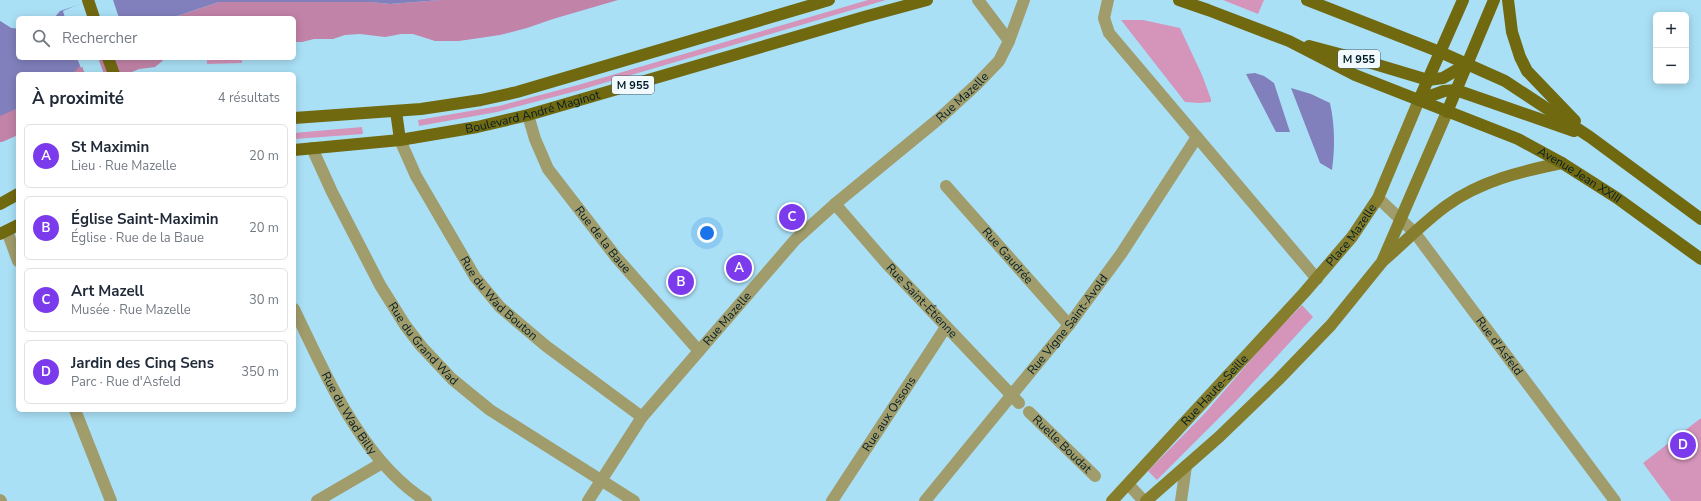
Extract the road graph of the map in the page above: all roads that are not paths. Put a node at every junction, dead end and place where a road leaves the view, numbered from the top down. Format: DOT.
graph roads {
  1 [pos="88,0"];
  2 [pos="829,0"];
  3 [pos="927,0"];
  4 [pos="978,0"];
  5 [pos="1024,0"];
  6 [pos="1108,0"];
  7 [pos="1179,0"];
  8 [pos="1307,0"];
  9 [pos="1463,0"];
  10 [pos="1494,0"];
  11 [pos="1508,0"];
  12 [pos="93,16"];
  13 [pos="1009,41"];
  14 [pos="1288,41"];
  15 [pos="1440,52"];
  16 [pos="109,60"];
  17 [pos="1467,64"];
  18 [pos="113,72"];
  19 [pos="1443,78"];
  20 [pos="1428,80"];
  21 [pos="1450,91"];
  22 [pos="1419,100"];
  23 [pos="396,111"];
  24 [pos="1447,112"];
  25 [pos="528,115"];
  26 [pos="296,118"];
  27 [pos="1197,137"];
  28 [pos="1590,137"];
  29 [pos="400,140"];
  30 [pos="312,148"];
  31 [pos="296,150"];
  32 [pos="1562,162"];
  33 [pos="946,186"];
  34 [pos="16,195"];
  35 [pos="1378,198"];
  36 [pos="0,204"];
  37 [pos="835,204"];
  38 [pos="1400,219"];
  39 [pos="1701,219"];
  40 [pos="16,226"];
  41 [pos="3,233"];
  42 [pos="1415,233"];
  43 [pos="16,256"];
  44 [pos="1701,259"];
  45 [pos="1382,262"];
  46 [pos="1317,279"];
  47 [pos="296,313"];
  48 [pos="1069,325"];
  49 [pos="946,327"];
  50 [pos="699,351"];
  51 [pos="1015,399"];
  52 [pos="76,412"];
  53 [pos="1029,412"];
  54 [pos="642,417"];
  55 [pos="382,463"];
  56 [pos="1186,466"];
  57 [pos="1094,476"];
  58 [pos="601,481"];
  59 [pos="1128,484"];
  60 [pos="111,501"];
  61 [pos="317,501"];
  62 [pos="426,501"];
  63 [pos="588,501"];
  64 [pos="634,501"];
  65 [pos="832,501"];
  66 [pos="925,501"];
  67 [pos="1112,501"];
  68 [pos="1145,501"];
  69 [pos="1181,501"];
  70 [pos="1615,501"];
  1 -- 12 [label="main road"];
  2 -- 23 [label="main road, Boulevard André Maginot / M 955"];
  3 -- 25 [label="main road, Boulevard André Maginot / M 955"];
  4 -- 13 [label="street"];
  5 -- 13 [label="street, Rue Mazelle"];
  6 -- 27 [label="street, Place Mazelle"];
  7 -- 14 [label="main road, M 955"];
  8 -- 15 [label="main road"];
  9 -- 15 [label="main road"];
  10 -- 17 [label="main road"];
  11 -- 28 [label="main road"];
  13 -- 37 [label="street, Rue Mazelle"];
  14 -- 20 [label="main road, M 955"];
  14 -- 22 [label="main road, M 955"];
  15 -- 17 [label="main road"];
  15 -- 19 [label="main road"];
  15 -- 20 [label="main road"];
  16 -- 18 [label="main road"];
  17 -- 19 [label="main road"];
  17 -- 21 [label="main road"];
  17 -- 28 [label="main road"];
  19 -- 20 [label="main road"];
  19 -- 21 [label="main road"];
  20 -- 22 [label="main road"];
  21 -- 22 [label="main road"];
  21 -- 24 [label="main road"];
  21 -- 28 [label="main road"];
  22 -- 24 [label="main road, M 955"];
  22 -- 35 [label="street, Place Mazelle"];
  23 -- 26 [label="main road, Boulevard André Maginot / M 955"];
  23 -- 29 [label="main road"];
  24 -- 32 [label="main road, Avenue Jean XXIII"];
  24 -- 38 [label="street"];
  25 -- 29 [label="main road, Boulevard André Maginot / M 955"];
  25 -- 50 [label="street, Rue de la Baue"];
  27 -- 46 [label="street, Place Mazelle"];
  27 -- 48 [label="street, Rue Vigne Saint-Avold"];
  28 -- 39 [label="main road"];
  29 -- 30 [label="main road, Boulevard André Maginot / M 955"];
  29 -- 54 [label="street, Rue du Wad Bouton"];
  30 -- 31 [label="main road, Boulevard André Maginot / M 955"];
  30 -- 58 [label="street, Rue du Grand Wad"];
  32 -- 42 [label="street"];
  32 -- 44 [label="main road, Avenue Jean XXIII"];
  33 -- 48 [label="street, Rue Gaudrée"];
  34 -- 36 [label="main road"];
  35 -- 38 [label="street, Rue d'Asfeld"];
  35 -- 46 [label="street, Place Mazelle"];
  37 -- 49 [label="street, Rue Saint-Étienne"];
  37 -- 50 [label="street, Rue Mazelle"];
  38 -- 42 [label="street, Rue d'Asfeld"];
  38 -- 45 [label="street"];
  40 -- 41 [label="main road"];
  41 -- 43 [label="street"];
  42 -- 45 [label="street"];
  42 -- 70 [label="street, Rue d'Asfeld"];
  45 -- 56 [label="street"];
  46 -- 59 [label="street, Rue Haute-Seille"];
  47 -- 55 [label="street, Rue du Wad Billy"];
  48 -- 51 [label="street, Rue Vigne Saint-Avold"];
  49 -- 51 [label="street, Rue Saint-Étienne"];
  49 -- 65 [label="street, Rue aux Ossons"];
  50 -- 54 [label="street, Rue Mazelle"];
  51 -- 66 [label="street, Rue Vigne Saint-Avold"];
  52 -- 60 [label="street"];
  53 -- 57 [label="street, Ruelle Boudat"];
  54 -- 58 [label="street, Rue Mazelle"];
  55 -- 61 [label="street"];
  55 -- 62 [label="street, Rue du Wad Billy"];
  56 -- 68 [label="street"];
  56 -- 69 [label="street"];
  58 -- 63 [label="street, Rue Mazelle"];
  58 -- 64 [label="street, Rue du Grand Wad"];
  59 -- 67 [label="street, Rue Haute-Seille"];
  59 -- 68 [label="street"];
}
